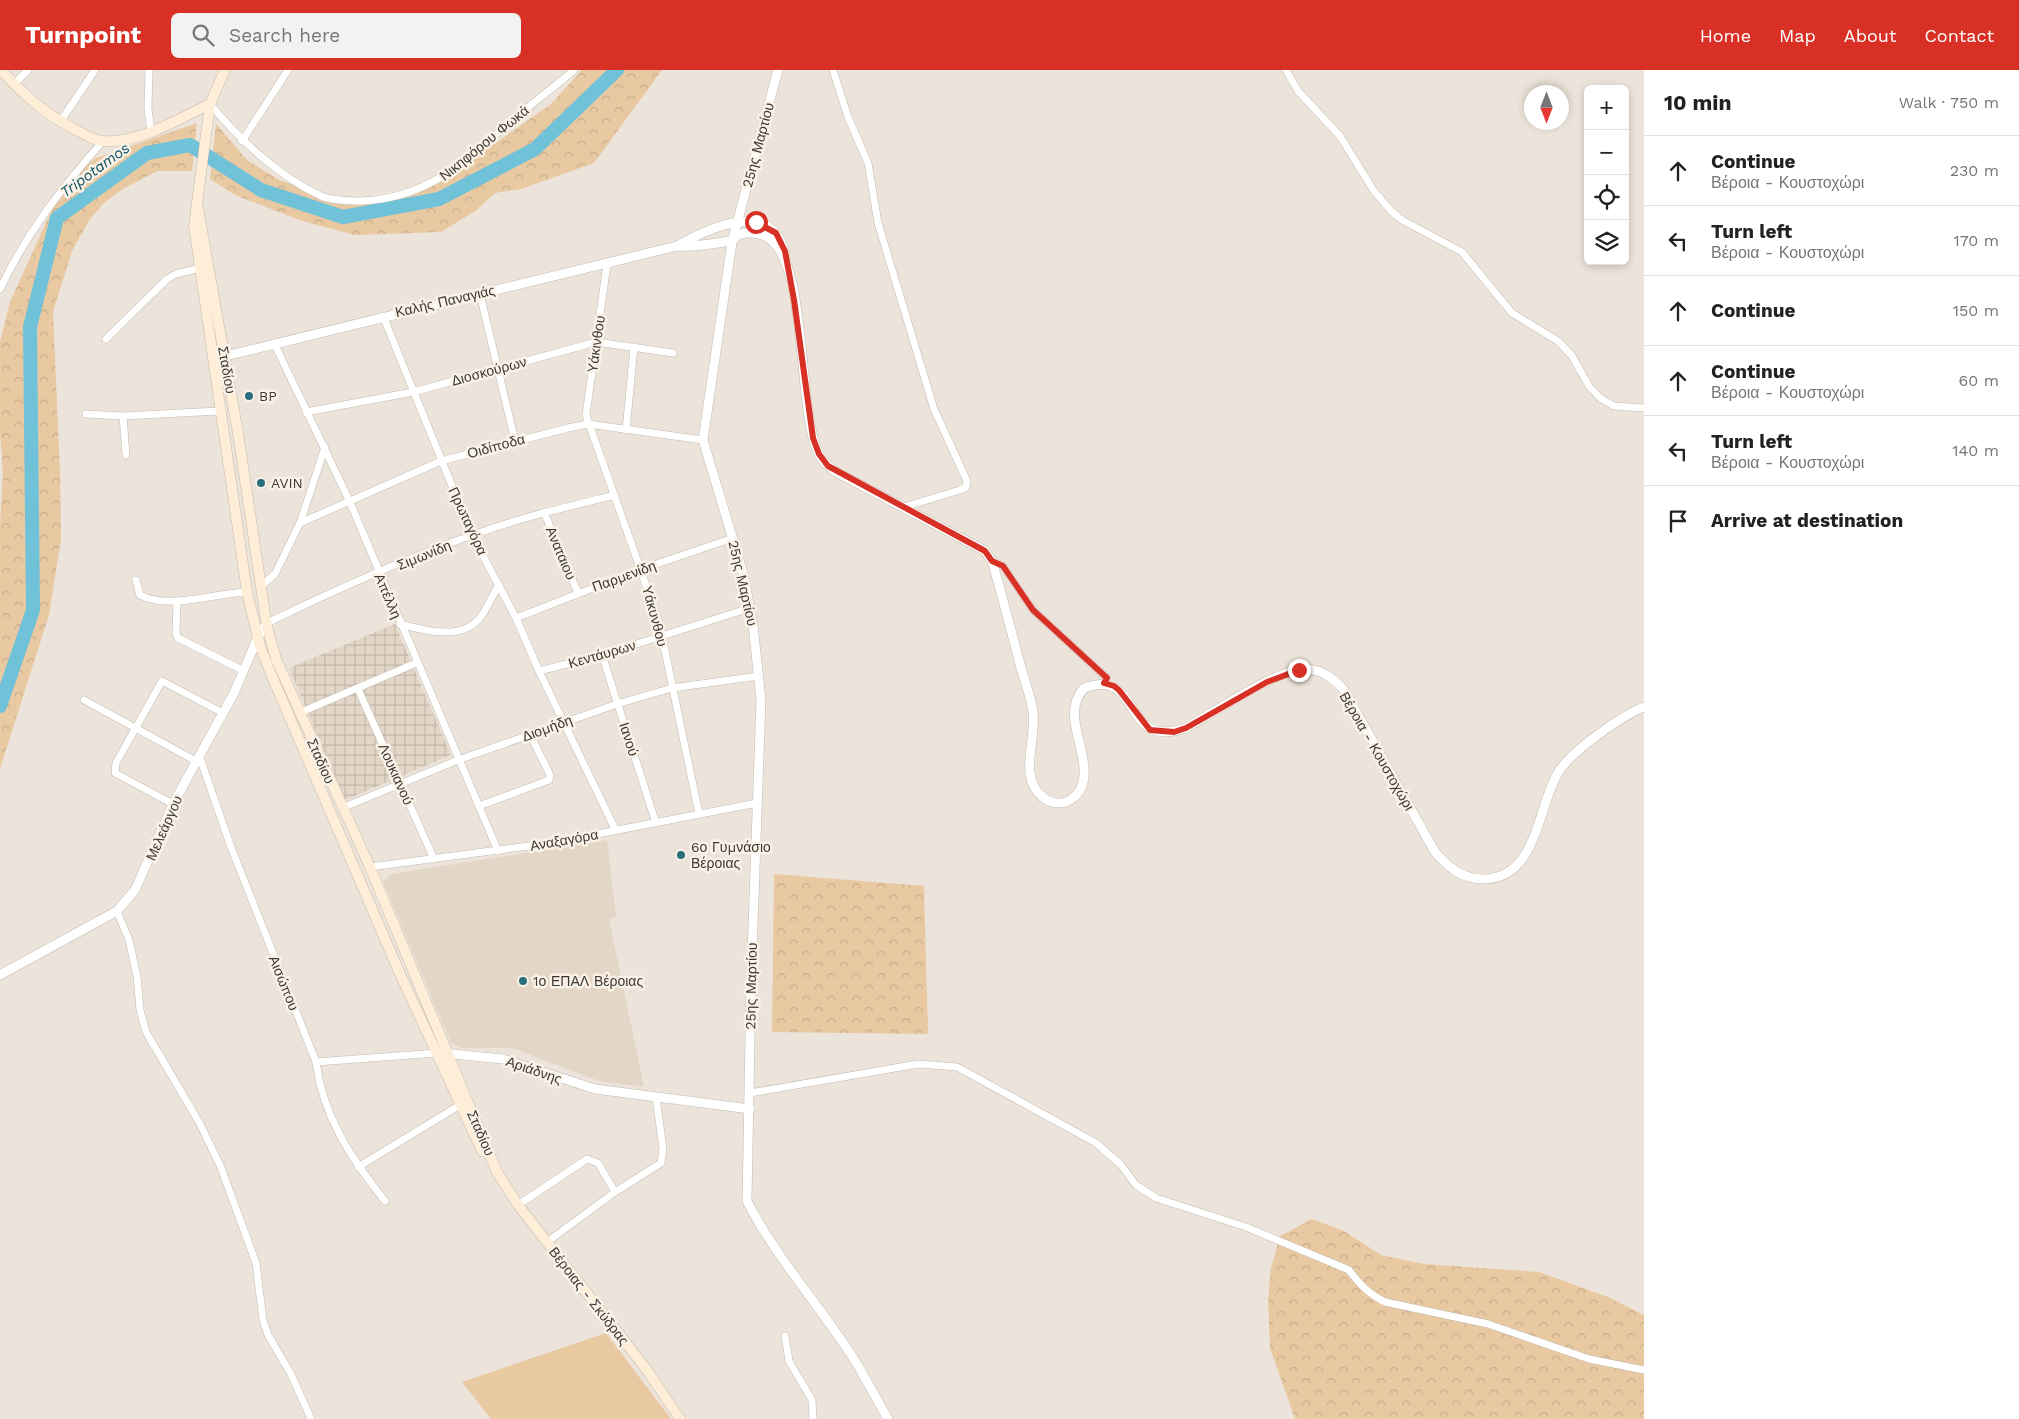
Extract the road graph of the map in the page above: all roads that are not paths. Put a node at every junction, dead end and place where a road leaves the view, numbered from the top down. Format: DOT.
graph roads {
  1 [pos="0,70"];
  2 [pos="28,70"];
  3 [pos="95,70"];
  4 [pos="149,70"];
  5 [pos="225,70"];
  6 [pos="288,70"];
  7 [pos="574,70"];
  8 [pos="778,70"];
  9 [pos="833,70"];
  10 [pos="1286,70"];
  11 [pos="14,84"];
  12 [pos="210,104"];
  13 [pos="60,122"];
  14 [pos="151,131"];
  15 [pos="103,141"];
  16 [pos="242,141"];
  17 [pos="198,208"];
  18 [pos="737,222"];
  19 [pos="733,240"];
  20 [pos="677,246"];
  21 [pos="786,260"];
  22 [pos="607,264"];
  23 [pos="200,268"];
  24 [pos="0,289"];
  25 [pos="480,294"];
  26 [pos="383,316"];
  27 [pos="106,339"];
  28 [pos="596,342"];
  29 [pos="274,343"];
  30 [pos="634,347"];
  31 [pos="672,353"];
  32 [pos="224,355"];
  33 [pos="213,358"];
  34 [pos="498,369"];
  35 [pos="413,392"];
  36 [pos="1644,408"];
  37 [pos="219,411"];
  38 [pos="306,412"];
  39 [pos="86,414"];
  40 [pos="123,416"];
  41 [pos="588,424"];
  42 [pos="626,430"];
  43 [pos="703,440"];
  44 [pos="515,441"];
  45 [pos="325,447"];
  46 [pos="126,455"];
  47 [pos="441,461"];
  48 [pos="615,495"];
  49 [pos="349,500"];
  50 [pos="904,507"];
  51 [pos="544,512"];
  52 [pos="300,523"];
  53 [pos="472,535"];
  54 [pos="733,538"];
  55 [pos="992,561"];
  56 [pos="642,569"];
  57 [pos="379,574"];
  58 [pos="136,580"];
  59 [pos="499,585"];
  60 [pos="261,586"];
  61 [pos="247,592"];
  62 [pos="578,593"];
  63 [pos="177,601"];
  64 [pos="750,608"];
  65 [pos="516,618"];
  66 [pos="267,623"];
  67 [pos="400,624"];
  68 [pos="662,636"];
  69 [pos="258,637"];
  70 [pos="602,655"];
  71 [pos="416,663"];
  72 [pos="244,672"];
  73 [pos="539,672"];
  74 [pos="759,676"];
  75 [pos="1104,683"];
  76 [pos="672,688"];
  77 [pos="358,689"];
  78 [pos="84,700"];
  79 [pos="617,704"];
  80 [pos="1644,707"];
  81 [pos="223,713"];
  82 [pos="299,713"];
  83 [pos="564,722"];
  84 [pos="137,727"];
  85 [pos="530,734"];
  86 [pos="198,758"];
  87 [pos="458,760"];
  88 [pos="400,785"];
  89 [pos="757,803"];
  90 [pos="173,804"];
  91 [pos="479,806"];
  92 [pos="342,808"];
  93 [pos="699,814"];
  94 [pos="656,823"];
  95 [pos="616,831"];
  96 [pos="498,851"];
  97 [pos="434,859"];
  98 [pos="370,868"];
  99 [pos="117,911"];
  100 [pos="0,975"];
  101 [pos="437,1053"];
  102 [pos="448,1054"];
  103 [pos="316,1062"];
  104 [pos="750,1093"];
  105 [pos="656,1098"];
  106 [pos="460,1105"];
  107 [pos="750,1109"];
  108 [pos="358,1167"];
  109 [pos="497,1172"];
  110 [pos="615,1192"];
  111 [pos="385,1201"];
  112 [pos="518,1205"];
  113 [pos="547,1242"];
  114 [pos="785,1336"];
  115 [pos="1644,1370"];
  116 [pos="311,1419"];
  117 [pos="680,1419"];
  118 [pos="813,1419"];
  119 [pos="888,1419"];
  1 -- 11 [label="main road"];
  2 -- 11 [label="street"];
  3 -- 13 [label="street"];
  4 -- 14 [label="street"];
  5 -- 12 [label="main road, Σταδίου"];
  6 -- 16 [label="street"];
  7 -- 16 [label="street, Νικηφόρου Φωκά"];
  8 -- 18 [label="street, 25ης Μαρτίου"];
  9 -- 50 [label="street"];
  10 -- 36 [label="street"];
  11 -- 13 [label="main road"];
  12 -- 14 [label="main road"];
  12 -- 16 [label="street, Νικηφόρου Φωκά"];
  12 -- 17 [label="main road, Σταδίου"];
  13 -- 15 [label="main road"];
  14 -- 15 [label="main road"];
  15 -- 24 [label="street"];
  17 -- 23 [label="main road, Σταδίου"];
  17 -- 32 [label="main road, Σταδίου"];
  18 -- 19 [label="street, 25ης Μαρτίου"];
  18 -- 20 [label="street, Καλής Παναγιάς"];
  18 -- 21 [label="street"];
  19 -- 20 [label="street, Καλής Παναγιάς"];
  19 -- 21 [label="street"];
  19 -- 43 [label="street, 25ης Μαρτίου"];
  20 -- 22 [label="street, Καλής Παναγιάς"];
  21 -- 50 [label="street"];
  22 -- 25 [label="street, Καλής Παναγιάς"];
  22 -- 28 [label="street, Υάκινθου"];
  23 -- 27 [label="street"];
  23 -- 33 [label="main road, Σταδίου"];
  25 -- 26 [label="street, Καλής Παναγιάς"];
  25 -- 34 [label="street"];
  26 -- 29 [label="street, Καλής Παναγιάς"];
  26 -- 35 [label="street, Πρωταγόρα"];
  28 -- 30 [label="street, Διοσκούρων"];
  28 -- 34 [label="street, Διοσκούρων"];
  28 -- 41 [label="street, Υάκινθου"];
  29 -- 32 [label="street, Καλής Παναγιάς"];
  29 -- 38 [label="street, Απέλλη"];
  30 -- 31 [label="street, Διοσκούρων"];
  30 -- 42 [label="street"];
  32 -- 33 [label="street, Καλής Παναγιάς"];
  32 -- 60 [label="main road, Σταδίου"];
  33 -- 37 [label="main road, Σταδίου"];
  34 -- 35 [label="street, Διοσκούρων"];
  34 -- 44 [label="street"];
  35 -- 38 [label="street, Διοσκούρων"];
  35 -- 47 [label="street, Πρωταγόρα"];
  37 -- 40 [label="street"];
  37 -- 61 [label="main road, Σταδίου"];
  38 -- 45 [label="street, Απέλλη"];
  39 -- 40 [label="street"];
  40 -- 46 [label="street"];
  41 -- 42 [label="street, Οιδίποδα"];
  41 -- 44 [label="street, Οιδίποδα"];
  41 -- 48 [label="street, Υάκυνθου"];
  42 -- 43 [label="street, Οιδίποδα"];
  43 -- 54 [label="street, 25ης Μαρτίου"];
  44 -- 47 [label="street, Οιδίποδα"];
  45 -- 49 [label="street, Απέλλη"];
  45 -- 52 [label="street"];
  47 -- 49 [label="street, Οιδίποδα"];
  47 -- 53 [label="street, Πρωταγόρα"];
  48 -- 51 [label="street, Σιμωνίδη"];
  48 -- 56 [label="street, Υάκυνθου"];
  49 -- 52 [label="street, Οιδίποδα"];
  49 -- 57 [label="street, Απέλλη"];
  50 -- 55 [label="street"];
  51 -- 53 [label="street, Σιμωνίδη"];
  51 -- 62 [label="street, Αναταιου"];
  52 -- 60 [label="street"];
  53 -- 57 [label="street, Σιμωνίδη"];
  53 -- 59 [label="street, Πρωταγόρα"];
  54 -- 56 [label="street, Παρμενίδη"];
  54 -- 64 [label="street, 25ης Μαρτίου"];
  55 -- 75 [label="street"];
  55 -- 75 [label="street"];
  56 -- 62 [label="street, Παρμενίδη"];
  56 -- 68 [label="street, Υάκυνθου"];
  57 -- 66 [label="street, Σιμωνίδη"];
  57 -- 67 [label="street, Απέλλη"];
  58 -- 63 [label="street"];
  59 -- 65 [label="street, Πρωταγόρα"];
  59 -- 67 [label="street"];
  60 -- 66 [label="main road, Σταδίου"];
  61 -- 63 [label="street"];
  61 -- 69 [label="main road, Σταδίου"];
  62 -- 65 [label="street, Παρμενίδη"];
  63 -- 72 [label="street"];
  64 -- 68 [label="street, Κεντάυρων"];
  64 -- 74 [label="street, 25ης Μαρτίου"];
  65 -- 73 [label="street, Πρωταγόρα"];
  66 -- 69 [label="street, Μελεάργου"];
  66 -- 82 [label="main road, Σταδίου"];
  67 -- 71 [label="street, Απέλλη"];
  68 -- 70 [label="street, Κεντάυρων"];
  68 -- 76 [label="street, Υάκυνθου"];
  69 -- 72 [label="street, Μελεάργου"];
  69 -- 101 [label="main road, Σταδίου"];
  70 -- 73 [label="street, Κεντάυρων"];
  70 -- 79 [label="street, Ιανού"];
  71 -- 77 [label="street"];
  71 -- 87 [label="street, Απέλλη"];
  72 -- 81 [label="street, Μελεάργου"];
  73 -- 83 [label="street, Πρωταγόρα"];
  74 -- 76 [label="street, Διομήδη"];
  74 -- 89 [label="street, 25ης Μαρτίου"];
  75 -- 80 [label="street, Βέροια - Κουστοχώρι"];
  76 -- 79 [label="street, Διομήδη"];
  76 -- 93 [label="street, Υάκυνθου"];
  77 -- 82 [label="street"];
  77 -- 88 [label="street, Λουκιανού"];
  78 -- 84 [label="street"];
  79 -- 83 [label="street, Διομήδη"];
  79 -- 94 [label="street, Ιανού"];
  81 -- 84 [label="street"];
  81 -- 86 [label="street, Μελεάργου"];
  82 -- 92 [label="main road, Σταδίου"];
  83 -- 85 [label="street, Διομήδη"];
  83 -- 95 [label="street, Πρωταγόρα"];
  84 -- 86 [label="street"];
  84 -- 90 [label="street"];
  85 -- 87 [label="street, Διομήδη"];
  85 -- 91 [label="street"];
  86 -- 90 [label="street, Μελεάργου"];
  86 -- 103 [label="street, Αισώπου"];
  87 -- 88 [label="street, Διομήδη"];
  87 -- 91 [label="street, Απέλλη"];
  88 -- 92 [label="street, Διομήδη"];
  88 -- 97 [label="street, Λουκιανού"];
  89 -- 93 [label="street, Αναξαγόρα"];
  89 -- 104 [label="street, 25ης Μαρτίου"];
  90 -- 99 [label="street, Μελεάργου"];
  91 -- 96 [label="street, Απέλλη"];
  92 -- 98 [label="main road, Σταδίου"];
  93 -- 94 [label="street, Αναξαγόρα"];
  94 -- 95 [label="street, Αναξαγόρα"];
  95 -- 96 [label="street, Αναξαγόρα"];
  96 -- 97 [label="street, Αναξαγόρα"];
  97 -- 98 [label="street, Αναξαγόρα"];
  98 -- 102 [label="main road, Σταδίου"];
  99 -- 100 [label="street, Μελεάργου"];
  99 -- 116 [label="street"];
  101 -- 102 [label="street, Αριάδνης"];
  101 -- 103 [label="street, Αριάδνης"];
  101 -- 106 [label="main road, Σταδίου"];
  102 -- 105 [label="street, Αριάδνης"];
  102 -- 109 [label="main road, Σταδίου"];
  103 -- 108 [label="street, Αισώπου"];
  104 -- 107 [label="street, 25ης Μαρτίου"];
  104 -- 115 [label="street"];
  105 -- 107 [label="street, Αριάδνης"];
  105 -- 110 [label="street"];
  106 -- 108 [label="street"];
  106 -- 109 [label="main road, Σταδίου"];
  107 -- 119 [label="street, 25ης Μαρτίου"];
  108 -- 111 [label="street, Αισώπου"];
  109 -- 112 [label="main road, Βέροιας - Σκύδρας"];
  110 -- 112 [label="street"];
  110 -- 113 [label="street"];
  112 -- 113 [label="main road, Βέροιας - Σκύδρας"];
  113 -- 117 [label="main road, Βέροιας - Σκύδρας"];
  114 -- 118 [label="street"];
}
